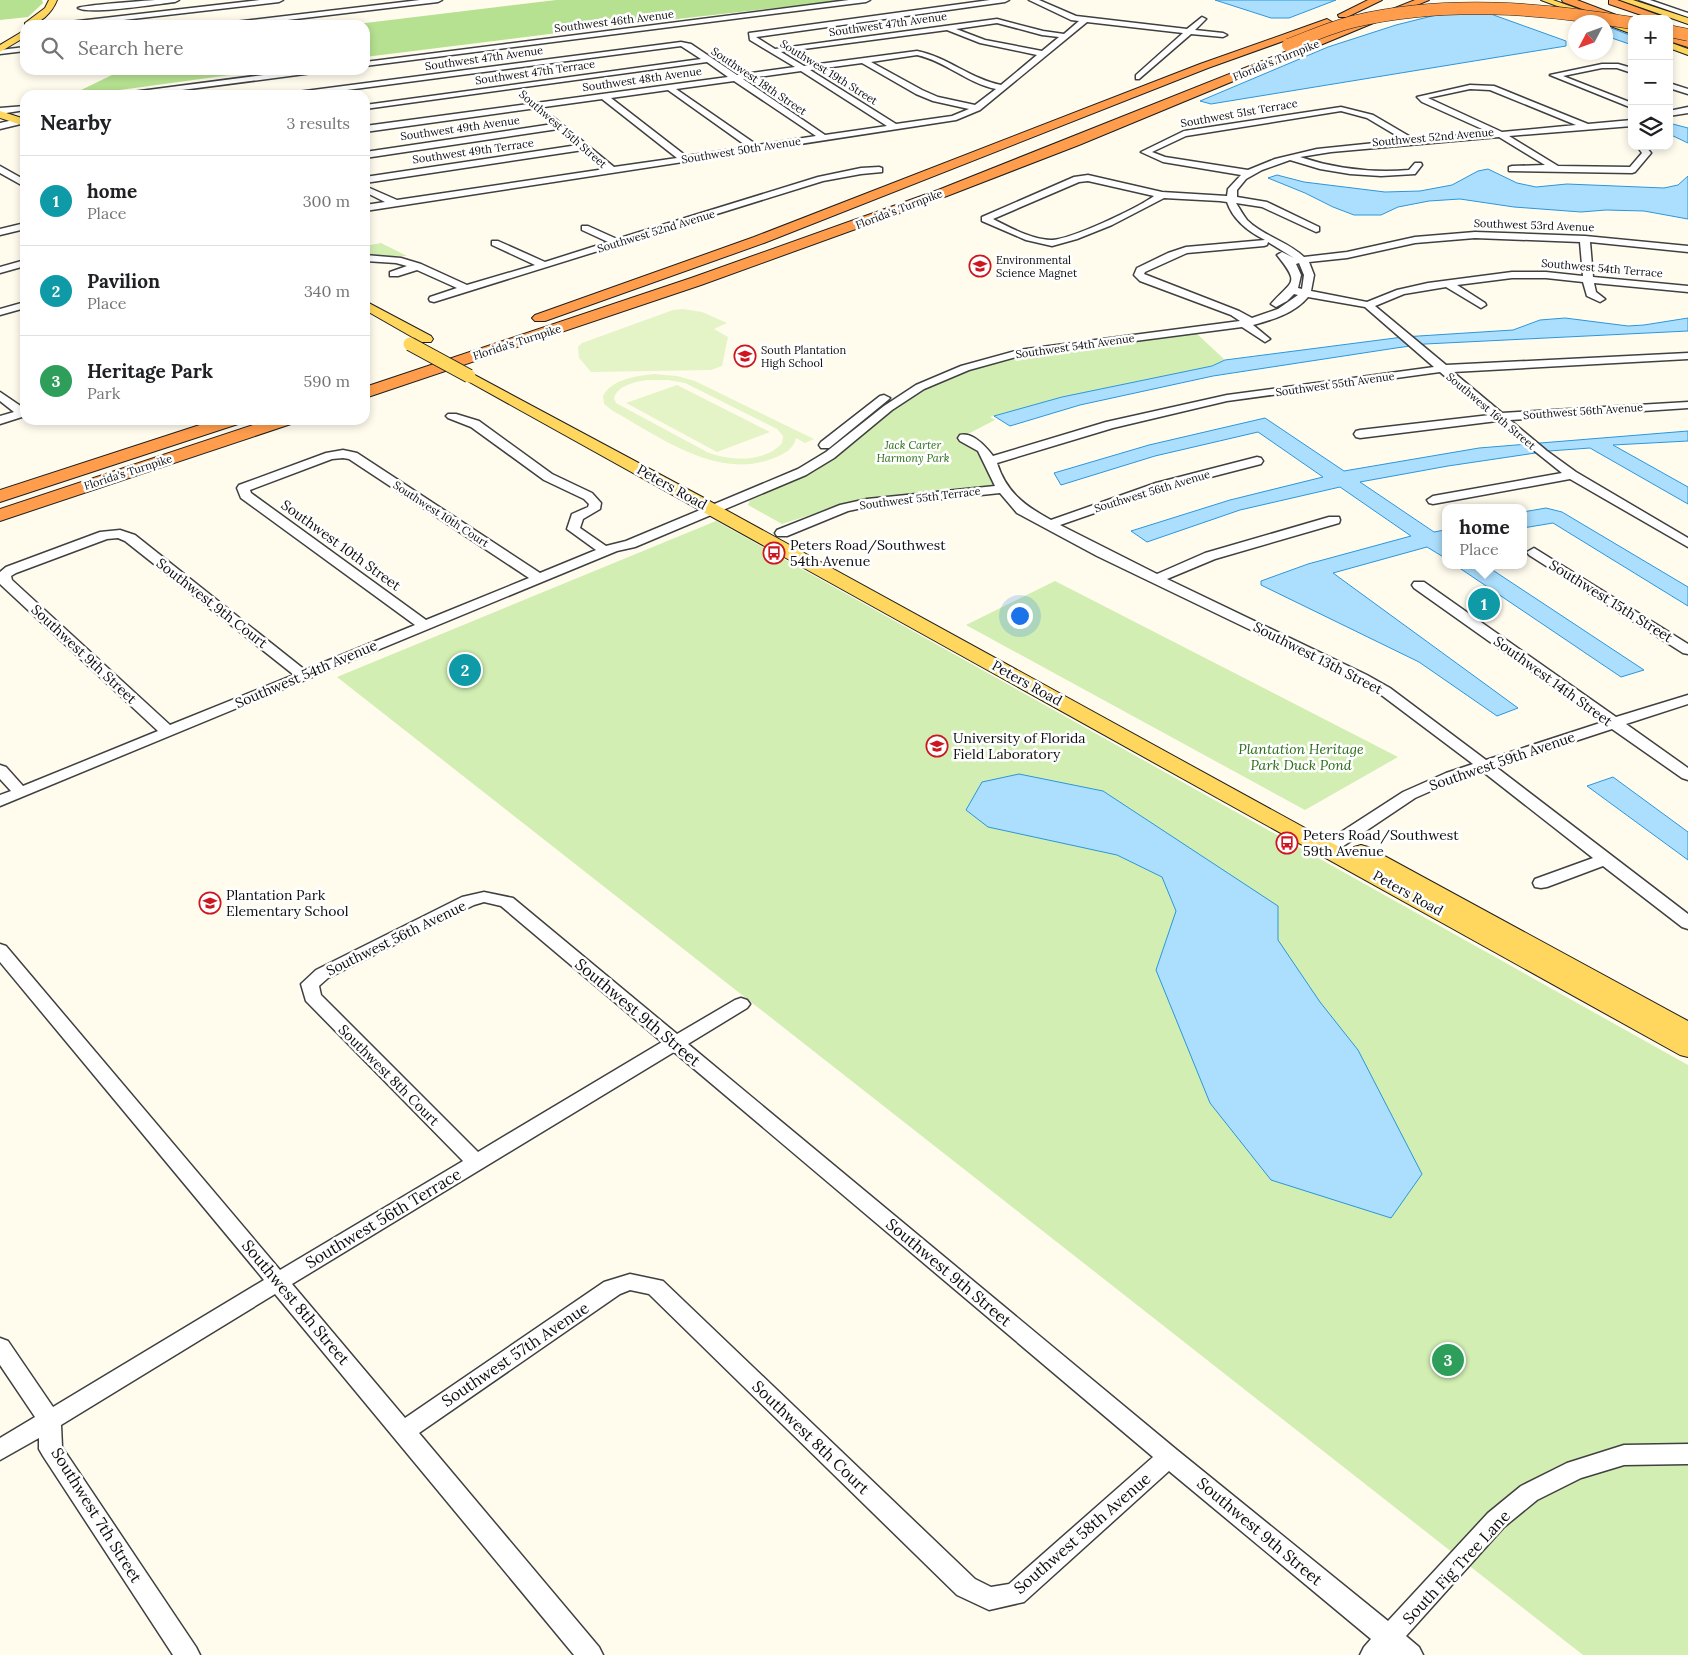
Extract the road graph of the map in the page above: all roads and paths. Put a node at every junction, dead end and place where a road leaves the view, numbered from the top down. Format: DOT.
graph roads {
  1 [pos="53,0"];
  2 [pos="62,0"];
  3 [pos="175,0"];
  4 [pos="279,0"];
  5 [pos="438,0"];
  6 [pos="866,0"];
  7 [pos="1005,0"];
  8 [pos="1033,0"];
  9 [pos="1424,0"];
  10 [pos="1545,0"];
  11 [pos="1551,0"];
  12 [pos="1568,0"];
  13 [pos="1587,0"];
  14 [pos="1597,0"];
  15 [pos="1607,0"];
  16 [pos="1624,0"];
  17 [pos="1643,0"];
  18 [pos="1380,2"];
  19 [pos="82,8"];
  20 [pos="1588,15"];
  21 [pos="1590,15"];
  22 [pos="1628,15"];
  23 [pos="1636,15"];
  24 [pos="1652,15"];
  25 [pos="1688,15"];
  26 [pos="1202,19"];
  27 [pos="35,20"];
  28 [pos="44,20"];
  29 [pos="105,20"];
  30 [pos="268,20"];
  31 [pos="1085,20"];
  32 [pos="1688,21"];
  33 [pos="1628,22"];
  34 [pos="1628,22"];
  35 [pos="1673,22"];
  36 [pos="1613,24"];
  37 [pos="1688,27"];
  38 [pos="949,28"];
  39 [pos="1673,28"];
  40 [pos="20,30"];
  41 [pos="1628,30"];
  42 [pos="1189,31"];
  43 [pos="1673,31"];
  44 [pos="1223,35"];
  45 [pos="1688,35"];
  46 [pos="20,36"];
  47 [pos="1065,36"];
  48 [pos="1673,38"];
  49 [pos="0,43"];
  50 [pos="681,44"];
  51 [pos="1688,44"];
  52 [pos="1288,45"];
  53 [pos="506,46"];
  54 [pos="1673,46"];
  55 [pos="20,49"];
  56 [pos="0,50"];
  57 [pos="774,51"];
  58 [pos="1688,52"];
  59 [pos="1043,54"];
  60 [pos="708,60"];
  61 [pos="863,60"];
  62 [pos="370,63"];
  63 [pos="527,63"];
  64 [pos="1610,65"];
  65 [pos="492,68"];
  66 [pos="801,68"];
  67 [pos="1628,70"];
  68 [pos="281,75"];
  69 [pos="1554,75"];
  70 [pos="1139,77"];
  71 [pos="735,78"];
  72 [pos="1673,86"];
  73 [pos="514,87"];
  74 [pos="669,87"];
  75 [pos="1002,87"];
  76 [pos="164,90"];
  77 [pos="327,90"];
  78 [pos="1688,92"];
  79 [pos="604,96"];
  80 [pos="1629,105"];
  81 [pos="370,106"];
  82 [pos="536,106"];
  83 [pos="20,108"];
  84 [pos="977,108"];
  85 [pos="2,110"];
  86 [pos="1684,110"];
  87 [pos="1673,117"];
  88 [pos="20,120"];
  89 [pos="1628,120"];
  90 [pos="1687,120"];
  91 [pos="20,121"];
  92 [pos="1628,123"];
  93 [pos="0,126"];
  94 [pos="560,126"];
  95 [pos="1586,126"];
  96 [pos="895,127"];
  97 [pos="370,129"];
  98 [pos="1498,134"];
  99 [pos="824,138"];
  100 [pos="1410,141"];
  101 [pos="585,148"];
  102 [pos="755,148"];
  103 [pos="1644,150"];
  104 [pos="370,154"];
  105 [pos="1285,155"];
  106 [pos="684,159"];
  107 [pos="1418,164"];
  108 [pos="1555,168"];
  109 [pos="0,169"];
  110 [pos="1512,169"];
  111 [pos="612,170"];
  112 [pos="878,170"];
  113 [pos="1244,172"];
  114 [pos="370,179"];
  115 [pos="20,181"];
  116 [pos="370,191"];
  117 [pos="1162,195"];
  118 [pos="1220,198"];
  119 [pos="1232,200"];
  120 [pos="394,203"];
  121 [pos="370,207"];
  122 [pos="673,214"];
  123 [pos="873,219"];
  124 [pos="689,221"];
  125 [pos="20,227"];
  126 [pos="585,228"];
  127 [pos="1316,229"];
  128 [pos="0,232"];
  129 [pos="1586,239"];
  130 [pos="495,243"];
  131 [pos="618,243"];
  132 [pos="1264,243"];
  133 [pos="1688,249"];
  134 [pos="370,258"];
  135 [pos="1302,260"];
  136 [pos="1291,261"];
  137 [pos="20,264"];
  138 [pos="544,265"];
  139 [pos="417,266"];
  140 [pos="0,270"];
  141 [pos="394,274"];
  142 [pos="1139,275"];
  143 [pos="1588,279"];
  144 [pos="1447,283"];
  145 [pos="467,289"];
  146 [pos="1688,289"];
  147 [pos="1293,290"];
  148 [pos="1306,292"];
  149 [pos="1600,299"];
  150 [pos="434,300"];
  151 [pos="1368,305"];
  152 [pos="1481,305"];
  153 [pos="20,306"];
  154 [pos="370,308"];
  155 [pos="0,312"];
  156 [pos="370,321"];
  157 [pos="1247,321"];
  158 [pos="496,334"];
  159 [pos="1265,339"];
  160 [pos="1688,356"];
  161 [pos="1441,369"];
  162 [pos="382,371"];
  163 [pos="370,391"];
  164 [pos="0,395"];
  165 [pos="1688,405"];
  166 [pos="20,409"];
  167 [pos="20,413"];
  168 [pos="452,416"];
  169 [pos="1499,417"];
  170 [pos="0,420"];
  171 [pos="217,425"];
  172 [pos="270,425"];
  173 [pos="1360,434"];
  174 [pos="964,438"];
  175 [pos="343,454"];
  176 [pos="990,461"];
  177 [pos="1257,461"];
  178 [pos="1572,475"];
  179 [pos="1003,489"];
  180 [pos="0,496"];
  181 [pos="1433,500"];
  182 [pos="716,504"];
  183 [pos="0,515"];
  184 [pos="1334,520"];
  185 [pos="1049,525"];
  186 [pos="782,533"];
  187 [pos="120,534"];
  188 [pos="1688,543"];
  189 [pos="609,549"];
  190 [pos="1534,552"];
  191 [pos="538,578"];
  192 [pos="1159,578"];
  193 [pos="1419,585"];
  194 [pos="424,625"];
  195 [pos="1688,650"];
  196 [pos="303,675"];
  197 [pos="1688,699"];
  198 [pos="1613,724"];
  199 [pos="168,732"];
  200 [pos="1485,766"];
  201 [pos="0,770"];
  202 [pos="1688,775"];
  203 [pos="21,792"];
  204 [pos="0,801"];
  205 [pos="1334,844"];
  206 [pos="1605,859"];
  207 [pos="1541,883"];
  208 [pos="484,897"];
  209 [pos="1688,923"];
  210 [pos="0,950"];
  211 [pos="310,984"];
  212 [pos="741,1004"];
  213 [pos="1688,1030"];
  214 [pos="675,1043"];
  215 [pos="1688,1049"];
  216 [pos="476,1162"];
  217 [pos="278,1282"];
  218 [pos="630,1282"];
  219 [pos="0,1347"];
  220 [pos="49,1420"];
  221 [pos="404,1431"];
  222 [pos="0,1450"];
  223 [pos="1688,1454"];
  224 [pos="1169,1457"];
  225 [pos="989,1599"];
  226 [pos="1381,1646"];
  227 [pos="186,1655"];
  228 [pos="590,1655"];
  229 [pos="1410,1655"];
  1 -- 27 [label="main road"];
  2 -- 28 [label="main road"];
  3 -- 19 [label="street"];
  4 -- 29 [label="street"];
  5 -- 30 [label="street"];
  6 -- 53 [label="street, Southwest 46th Avenue"];
  7 -- 57 [label="street, Southwest 19th Street"];
  8 -- 31 [label="street"];
  9 -- 123 [label="highway, Florida's Turnpike"];
  10 -- 20 [label="main road"];
  11 -- 21 [label="highway"];
  12 -- 33 [label="highway"];
  13 -- 22 [label="highway"];
  14 -- 23 [label="highway"];
  15 -- 24 [label="highway"];
  16 -- 32 [label="main road"];
  17 -- 25 [label="street"];
  18 -- 52 [label="highway, Florida's Turnpike"];
  26 -- 42 [label="street"];
  31 -- 42 [label="street"];
  31 -- 47 [label="street, Southwest 50th Avenue"];
  34 -- 52 [label="highway, bridge"];
  35 -- 37 [label="highway"];
  36 -- 41 [label="main road"];
  38 -- 47 [label="street, Southwest 47th Avenue"];
  38 -- 57 [label="street, Southwest 47th Avenue"];
  38 -- 59 [label="street"];
  39 -- 45 [label="highway"];
  40 -- 49 [label="main road"];
  42 -- 44 [label="street"];
  42 -- 70 [label="street"];
  43 -- 45 [label="highway"];
  46 -- 56 [label="main road"];
  47 -- 59 [label="street, Southwest 50th Avenue"];
  48 -- 51 [label="highway"];
  50 -- 60 [label="street, Southwest 18th Street"];
  50 -- 63 [label="street, Southwest 47th Avenue"];
  52 -- 123 [label="highway"];
  53 -- 62 [label="street, Southwest 46th Avenue"];
  53 -- 63 [label="street"];
  54 -- 58 [label="main road"];
  55 -- 56 [label="street"];
  57 -- 66 [label="street, Southwest 19th Street"];
  59 -- 75 [label="street, Southwest 50th Avenue"];
  60 -- 71 [label="street, Southwest 18th Street"];
  60 -- 73 [label="street, Southwest 47th Terrace"];
  61 -- 66 [label="street, Southwest 48th Avenue"];
  61 -- 75 [label="street, Southwest 48th Avenue"];
  61 -- 84 [label="street"];
  63 -- 65 [label="street, Southwest 47th Avenue"];
  64 -- 67 [label="street"];
  64 -- 69 [label="street"];
  65 -- 73 [label="street, Southwest 15th Street"];
  65 -- 77 [label="street, Southwest 47th Avenue"];
  66 -- 71 [label="street, Southwest 48th Avenue"];
  66 -- 96 [label="street, Southwest 19th Street"];
  68 -- 76 [label="street"];
  69 -- 80 [label="street"];
  71 -- 74 [label="street, Southwest 48th Avenue"];
  71 -- 99 [label="street, Southwest 18th Street"];
  72 -- 78 [label="street"];
  73 -- 81 [label="street, Southwest 47th Terrace"];
  73 -- 82 [label="street, Southwest 15th Street"];
  74 -- 79 [label="street, Southwest 48th Avenue"];
  74 -- 102 [label="street"];
  75 -- 84 [label="street, Southwest 50th Avenue"];
  79 -- 82 [label="street, Southwest 48th Avenue"];
  79 -- 106 [label="street"];
  82 -- 94 [label="street, Southwest 15th Street"];
  82 -- 97 [label="street, Southwest 48th Avenue"];
  83 -- 85 [label="street"];
  84 -- 96 [label="street, Southwest 50th Avenue"];
  85 -- 88 [label="main road"];
  86 -- 90 [label="street"];
  87 -- 90 [label="street"];
  89 -- 95 [label="street, Southwest 52nd Avenue"];
  91 -- 93 [label="street"];
  92 -- 95 [label="street, Southwest 52nd Avenue"];
  94 -- 101 [label="street, Southwest 15th Street"];
  94 -- 104 [label="street, Southwest 49th Avenue"];
  95 -- 98 [label="street, Southwest 52nd Avenue"];
  95 -- 98 [label="street"];
  96 -- 99 [label="street, Southwest 50th Avenue"];
  98 -- 100 [label="street, Southwest 52nd Avenue"];
  98 -- 108 [label="street"];
  99 -- 102 [label="street, Southwest 50th Avenue"];
  100 -- 105 [label="street, Southwest 52nd Avenue"];
  100 -- 113 [label="street, Southwest 51st Terrace"];
  101 -- 111 [label="street, Southwest 15th Street"];
  101 -- 114 [label="street, Southwest 49th Terrace"];
  102 -- 106 [label="street, Southwest 50th Avenue"];
  103 -- 108 [label="street"];
  105 -- 107 [label="street"];
  105 -- 113 [label="street, Southwest 52nd Avenue"];
  106 -- 111 [label="street, Southwest 50th Avenue"];
  108 -- 110 [label="street"];
  109 -- 115 [label="street"];
  111 -- 120 [label="street, Southwest 50th Avenue"];
  112 -- 124 [label="street, Southwest 52nd Avenue"];
  113 -- 118 [label="street"];
  113 -- 119 [label="street"];
  116 -- 120 [label="street"];
  117 -- 117 [label="street"];
  117 -- 118 [label="street"];
  118 -- 119 [label="street"];
  118 -- 132 [label="street"];
  119 -- 127 [label="street"];
  119 -- 135 [label="street"];
  120 -- 121 [label="street, Southwest 50th Avenue"];
  122 -- 124 [label="street"];
  123 -- 163 [label="highway, Florida's Turnpike"];
  124 -- 131 [label="street, Southwest 52nd Avenue"];
  125 -- 128 [label="street"];
  126 -- 131 [label="street"];
  129 -- 133 [label="street, Southwest 53rd Avenue"];
  129 -- 135 [label="street, Southwest 53rd Avenue"];
  129 -- 143 [label="street"];
  130 -- 138 [label="street"];
  131 -- 138 [label="street, Southwest 52nd Avenue"];
  132 -- 136 [label="street"];
  132 -- 142 [label="street"];
  134 -- 139 [label="street"];
  135 -- 136 [label="street, Southwest 53rd Avenue"];
  135 -- 148 [label="street"];
  136 -- 147 [label="street"];
  137 -- 140 [label="street"];
  138 -- 145 [label="street, Southwest 52nd Avenue"];
  139 -- 141 [label="street"];
  139 -- 145 [label="street"];
  142 -- 157 [label="street"];
  143 -- 144 [label="street, Southwest 54th Terrace"];
  143 -- 146 [label="street, Southwest 54th Terrace"];
  143 -- 149 [label="street"];
  144 -- 151 [label="street, Southwest 54th Terrace"];
  144 -- 152 [label="street"];
  145 -- 150 [label="street, Southwest 52nd Avenue"];
  147 -- 148 [label="street, Southwest 16th Street"];
  147 -- 157 [label="street, Southwest 54th Avenue"];
  148 -- 151 [label="street, Southwest 16th Street"];
  148 -- 157 [label="street, Southwest 54th Avenue"];
  151 -- 161 [label="street, Southwest 16th Street"];
  153 -- 155 [label="street"];
  154 -- 182 [label="main road, Peters Road"];
  156 -- 182 [label="main road, Peters Road, bridge"];
  157 -- 159 [label="street"];
  157 -- 182 [label="street, Southwest 54th Avenue"];
  158 -- 162 [label="highway, Florida's Turnpike"];
  160 -- 161 [label="street, Southwest 55th Avenue"];
  161 -- 169 [label="street, Southwest 16th Street"];
  161 -- 176 [label="street, Southwest 55th Avenue"];
  164 -- 166 [label="street"];
  165 -- 169 [label="street, Southwest 56th Avenue"];
  167 -- 170 [label="street"];
  168 -- 189 [label="street"];
  169 -- 173 [label="street, Southwest 56th Avenue"];
  169 -- 178 [label="street, Southwest 16th Street"];
  171 -- 180 [label="highway, Florida's Turnpike"];
  172 -- 183 [label="highway, Florida's Turnpike"];
  174 -- 176 [label="street, Southwest 13th Street"];
  175 -- 191 [label="street, Southwest 10th Court"];
  175 -- 194 [label="street, Southwest 10th Street"];
  176 -- 179 [label="street, Southwest 13th Street"];
  177 -- 185 [label="street, Southwest 56th Avenue"];
  178 -- 181 [label="street"];
  178 -- 188 [label="street, Southwest 16th Street"];
  179 -- 185 [label="street, Southwest 13th Street"];
  179 -- 186 [label="street, Southwest 55th Terrace"];
  182 -- 186 [label="main road, Peters Road"];
  182 -- 189 [label="street, Southwest 54th Avenue"];
  182 -- 205 [label="main road, Peters Road"];
  184 -- 192 [label="street"];
  185 -- 192 [label="street, Southwest 13th Street"];
  186 -- 205 [label="main road, Peters Road"];
  187 -- 196 [label="street, Southwest 9th Court"];
  187 -- 199 [label="street, Southwest 9th Street"];
  189 -- 191 [label="street, Southwest 54th Avenue"];
  190 -- 195 [label="street, Southwest 15th Street"];
  191 -- 194 [label="street, Southwest 54th Avenue"];
  192 -- 200 [label="street, Southwest 13th Street"];
  193 -- 198 [label="street, Southwest 14th Street"];
  194 -- 196 [label="street, Southwest 54th Avenue"];
  196 -- 199 [label="street, Southwest 54th Avenue"];
  197 -- 198 [label="street, Southwest 59th Avenue"];
  198 -- 200 [label="street, Southwest 59th Avenue"];
  198 -- 202 [label="street, Southwest 14th Street"];
  199 -- 203 [label="street, Southwest 54th Avenue"];
  200 -- 205 [label="street, Southwest 59th Avenue"];
  200 -- 206 [label="street, Southwest 13th Street"];
  201 -- 203 [label="street"];
  203 -- 204 [label="street, Southwest 54th Avenue"];
  205 -- 213 [label="main road, Peters Road"];
  205 -- 215 [label="main road, Peters Road"];
  206 -- 207 [label="street"];
  206 -- 209 [label="street, Southwest 13th Street"];
  208 -- 211 [label="street, Southwest 56th Avenue"];
  208 -- 214 [label="street, Southwest 9th Street"];
  210 -- 217 [label="street, Southwest 8th Street"];
  211 -- 216 [label="street, Southwest 8th Court"];
  212 -- 214 [label="street, Southwest 56th Terrace"];
  214 -- 216 [label="street, Southwest 56th Terrace"];
  214 -- 224 [label="street, Southwest 9th Street"];
  216 -- 217 [label="street, Southwest 56th Terrace"];
  217 -- 220 [label="street, Southwest 56th Terrace"];
  217 -- 221 [label="street, Southwest 8th Street"];
  218 -- 221 [label="street, Southwest 57th Avenue"];
  218 -- 225 [label="street, Southwest 8th Court"];
  219 -- 220 [label="street, Southwest 7th Street"];
  220 -- 222 [label="street, Southwest 56th Terrace"];
  220 -- 227 [label="street, Southwest 7th Street"];
  221 -- 228 [label="street, Southwest 8th Street"];
  223 -- 226 [label="street, South Fig Tree Lane"];
  224 -- 225 [label="street, Southwest 58th Avenue"];
  224 -- 226 [label="street, Southwest 9th Street"];
  226 -- 229 [label="street, Southwest 9th Street"];
}
